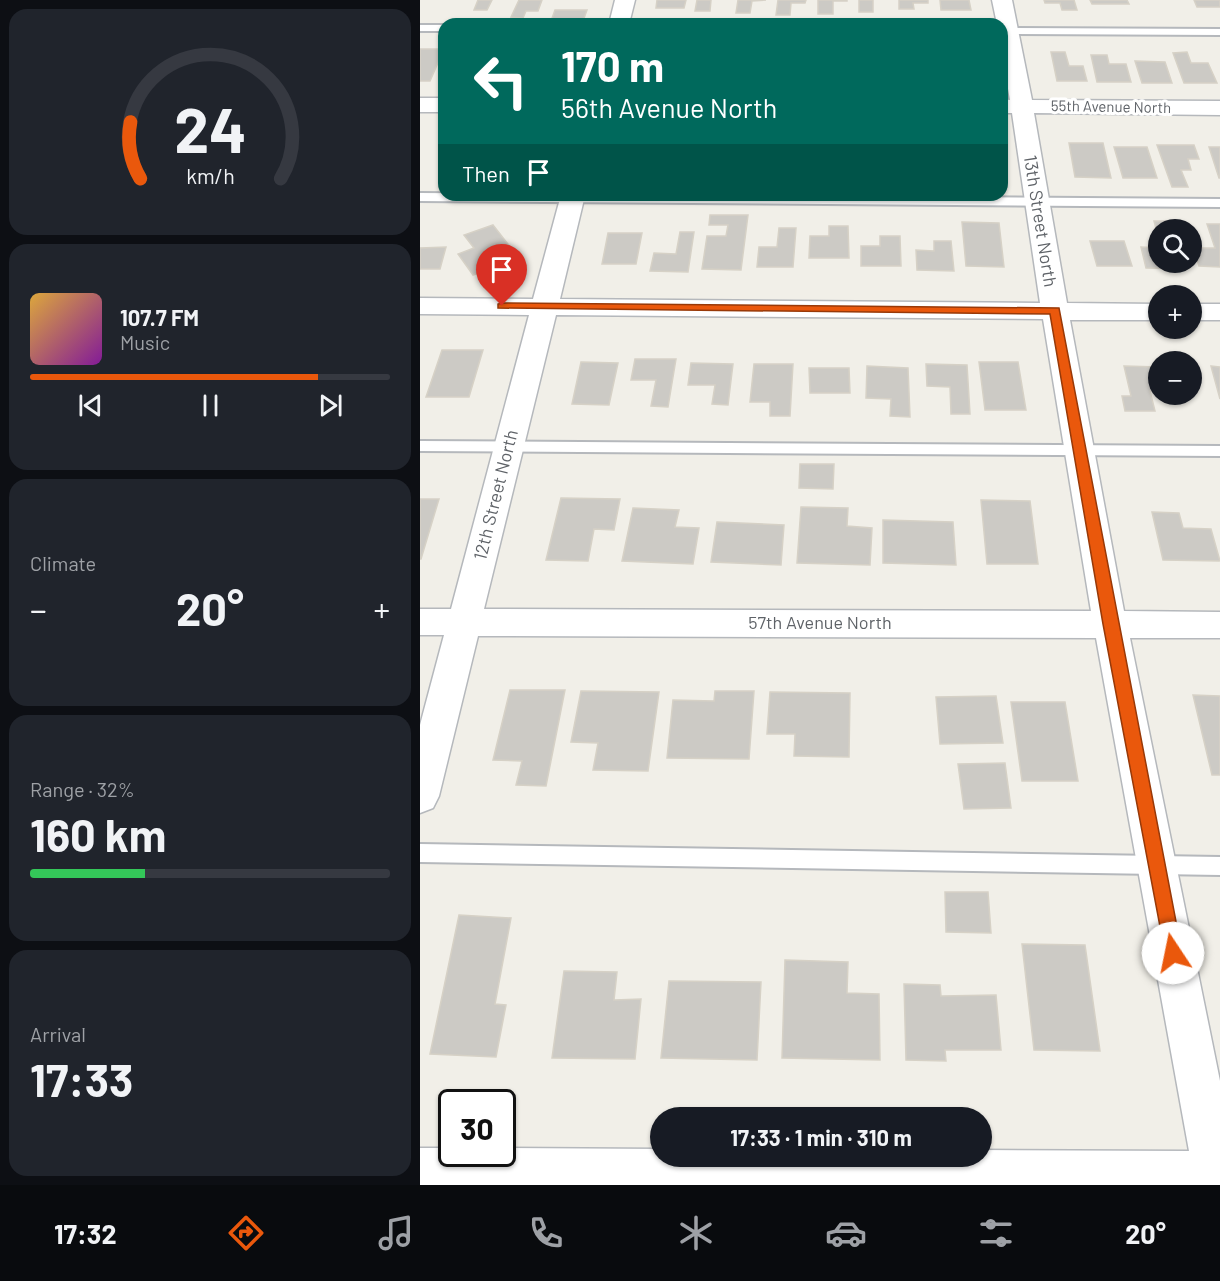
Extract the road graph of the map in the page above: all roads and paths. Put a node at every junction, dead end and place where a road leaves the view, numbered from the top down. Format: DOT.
graph roads {
  1 [pos="625,0"];
  2 [pos="620,18"];
  3 [pos="1008,21"];
  4 [pos="420,28"];
  5 [pos="438,28"];
  6 [pos="1220,32"];
  7 [pos="1008,64"];
  8 [pos="420,105"];
  9 [pos="438,105"];
  10 [pos="1012,106"];
  11 [pos="1220,108"];
  12 [pos="420,197"];
  13 [pos="438,197"];
  14 [pos="571,201"];
  15 [pos="960,201"];
  16 [pos="1037,202"];
  17 [pos="1220,203"];
  18 [pos="420,306"];
  19 [pos="543,306"];
  20 [pos="1055,311"];
  21 [pos="1148,312"];
  22 [pos="1202,312"];
  23 [pos="1220,312"];
  24 [pos="420,446"];
  25 [pos="508,446"];
  26 [pos="1079,450"];
  27 [pos="1220,451"];
  28 [pos="420,622"];
  29 [pos="463,623"];
  30 [pos="1110,624"];
  31 [pos="1220,625"];
  32 [pos="420,796"];
  33 [pos="420,853"];
  34 [pos="1156,865"];
  35 [pos="1220,866"];
  36 [pos="420,1171"];
  37 [pos="1218,1178"];
  1 -- 2 [label="street"];
  3 -- 6 [label="lane"];
  4 -- 5 [label="lane"];
  7 -- 10 [label="street, 13th Street North"];
  8 -- 9 [label="street"];
  10 -- 11 [label="street, 55th Avenue North"];
  10 -- 16 [label="street, 13th Street North"];
  12 -- 13 [label="lane"];
  14 -- 19 [label="street, 12th Street North"];
  15 -- 16 [label="lane"];
  16 -- 17 [label="lane"];
  16 -- 20 [label="street, 13th Street North"];
  18 -- 19 [label="street"];
  19 -- 20 [label="street"];
  19 -- 25 [label="street, 12th Street North"];
  20 -- 21 [label="street"];
  20 -- 26 [label="street, 13th Street North"];
  22 -- 23 [label="street"];
  24 -- 25 [label="lane"];
  25 -- 26 [label="lane"];
  25 -- 29 [label="street, 12th Street North"];
  26 -- 27 [label="lane"];
  26 -- 30 [label="street, 13th Street North"];
  28 -- 29 [label="street, 57th Avenue North"];
  29 -- 30 [label="street, 57th Avenue North"];
  29 -- 32 [label="street, 12th Street North"];
  30 -- 31 [label="street, 57th Avenue North"];
  30 -- 34 [label="street, 13th Street North"];
  33 -- 34 [label="lane"];
  34 -- 35 [label="lane"];
  34 -- 37 [label="street, 13th Street North"];
  36 -- 37 [label="street"];
}
